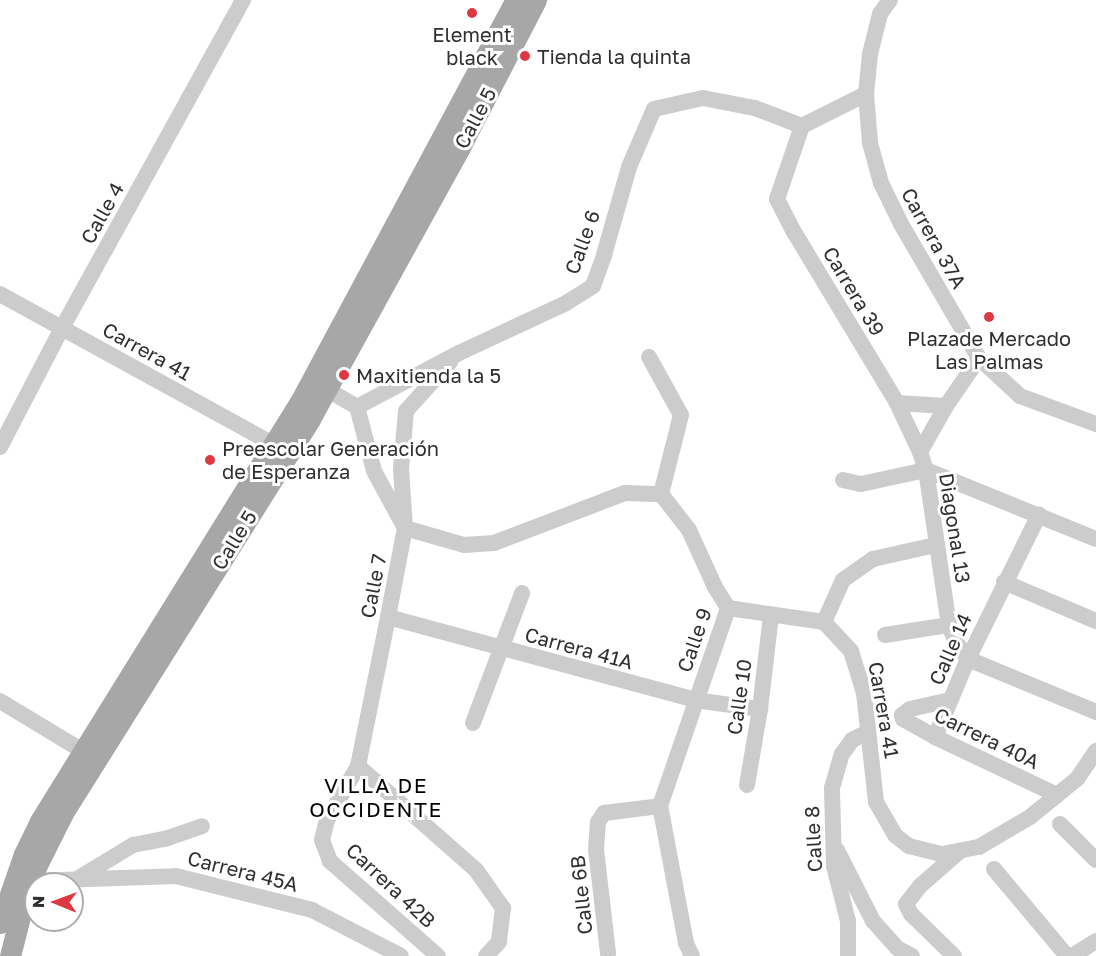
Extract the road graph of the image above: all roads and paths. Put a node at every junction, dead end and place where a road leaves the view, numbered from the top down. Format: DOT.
graph roads {
  1 [pos="243,0"];
  2 [pos="516,0"];
  3 [pos="536,0"];
  4 [pos="890,0"];
  5 [pos="866,94"];
  6 [pos="802,126"];
  7 [pos="0,294"];
  8 [pos="62,328"];
  9 [pos="459,353"];
  10 [pos="649,357"];
  11 [pos="979,358"];
  12 [pos="326,388"];
  13 [pos="897,403"];
  14 [pos="945,406"];
  15 [pos="357,407"];
  16 [pos="406,411"];
  17 [pos="1096,424"];
  18 [pos="273,444"];
  19 [pos="0,447"];
  20 [pos="920,452"];
  21 [pos="926,470"];
  22 [pos="843,480"];
  23 [pos="661,494"];
  24 [pos="1039,515"];
  25 [pos="405,528"];
  26 [pos="1096,539"];
  27 [pos="935,545"];
  28 [pos="1004,582"];
  29 [pos="522,593"];
  30 [pos="728,608"];
  31 [pos="771,615"];
  32 [pos="388,617"];
  33 [pos="1096,621"];
  34 [pos="824,622"];
  35 [pos="949,625"];
  36 [pos="885,635"];
  37 [pos="499,648"];
  38 [pos="968,659"];
  39 [pos="696,700"];
  40 [pos="950,700"];
  41 [pos="0,701"];
  42 [pos="760,709"];
  43 [pos="1096,712"];
  44 [pos="473,723"];
  45 [pos="868,732"];
  46 [pos="935,737"];
  47 [pos="83,751"];
  48 [pos="1096,751"];
  49 [pos="358,766"];
  50 [pos="747,785"];
  51 [pos="1057,795"];
  52 [pos="660,806"];
  53 [pos="1060,824"];
  54 [pos="202,826"];
  55 [pos="834,844"];
  56 [pos="959,852"];
  57 [pos="1096,860"];
  58 [pos="994,869"];
  59 [pos="33,872"];
  60 [pos="84,876"];
  61 [pos="84,880"];
  62 [pos="24,898"];
  63 [pos="0,923"];
  64 [pos="1096,940"];
  65 [pos="608,953"];
  66 [pos="10,956"];
  67 [pos="401,956"];
  68 [pos="438,956"];
  69 [pos="486,956"];
  70 [pos="692,956"];
  71 [pos="848,956"];
  72 [pos="912,956"];
  73 [pos="954,956"];
  74 [pos="1067,956"];
  75 [pos="1072,956"];
  1 -- 8 [label="street, Calle 4"];
  2 -- 18 [label="main road, Calle 5"];
  3 -- 12 [label="main road, Calle 5"];
  4 -- 5 [label="street, Carrera 37A"];
  5 -- 6 [label="street"];
  5 -- 11 [label="street, Carrera 37A"];
  6 -- 9 [label="street, Calle 6"];
  6 -- 13 [label="street, Carrera 39"];
  7 -- 8 [label="street, Carrera 41"];
  8 -- 18 [label="street, Carrera 41"];
  8 -- 19 [label="street, Calle 4"];
  9 -- 15 [label="street, Calle 6"];
  9 -- 16 [label="street, Calle 6"];
  10 -- 23 [label="street"];
  11 -- 14 [label="street"];
  11 -- 17 [label="street, Carrera 37A"];
  12 -- 15 [label="street"];
  12 -- 59 [label="main road, Calle 5"];
  13 -- 14 [label="street"];
  13 -- 20 [label="street, Diagonal 13"];
  14 -- 20 [label="street"];
  15 -- 25 [label="street"];
  16 -- 25 [label="street, Calle 7"];
  18 -- 47 [label="main road, Calle 5"];
  20 -- 21 [label="street, Diagonal 13"];
  21 -- 22 [label="street"];
  21 -- 24 [label="street"];
  21 -- 27 [label="street, Diagonal 13"];
  23 -- 25 [label="street"];
  23 -- 30 [label="street, Calle 9"];
  24 -- 26 [label="street"];
  24 -- 28 [label="street, Calle 14"];
  25 -- 32 [label="street, Calle 7"];
  27 -- 34 [label="street"];
  27 -- 35 [label="street, Diagonal 13"];
  28 -- 33 [label="street"];
  28 -- 38 [label="street, Calle 14"];
  29 -- 37 [label="street"];
  30 -- 31 [label="street"];
  30 -- 39 [label="street, Calle 9"];
  31 -- 34 [label="street"];
  31 -- 42 [label="street, Calle 10"];
  32 -- 37 [label="street, Carrera 41A"];
  32 -- 49 [label="street, Calle 7"];
  34 -- 45 [label="street, Carrera 41"];
  35 -- 36 [label="street"];
  35 -- 38 [label="street, Diagonal 13"];
  37 -- 39 [label="street, Carrera 41A"];
  37 -- 44 [label="street"];
  38 -- 40 [label="street, Calle 14"];
  38 -- 43 [label="street"];
  39 -- 42 [label="street, Carrera 41A"];
  39 -- 52 [label="street, Calle 9"];
  40 -- 46 [label="street, Calle 14"];
  40 -- 46 [label="street, Carrera 40A"];
  41 -- 47 [label="street"];
  42 -- 50 [label="street, Calle 10"];
  45 -- 55 [label="street, Calle 8"];
  45 -- 56 [label="street, Carrera 41"];
  46 -- 51 [label="street, Carrera 40A"];
  47 -- 63 [label="main road, Calle 5"];
  48 -- 51 [label="street"];
  49 -- 68 [label="street, Carrera 42B"];
  49 -- 69 [label="street"];
  51 -- 56 [label="street"];
  52 -- 65 [label="street, Calle 6B"];
  52 -- 70 [label="street"];
  53 -- 57 [label="street"];
  54 -- 60 [label="street"];
  55 -- 71 [label="street, Calle 8"];
  55 -- 72 [label="street"];
  56 -- 73 [label="street"];
  58 -- 74 [label="street"];
  61 -- 67 [label="street, Carrera 45A"];
  62 -- 66 [label="main road, Calle 5"];
  64 -- 75 [label="street"];
}
